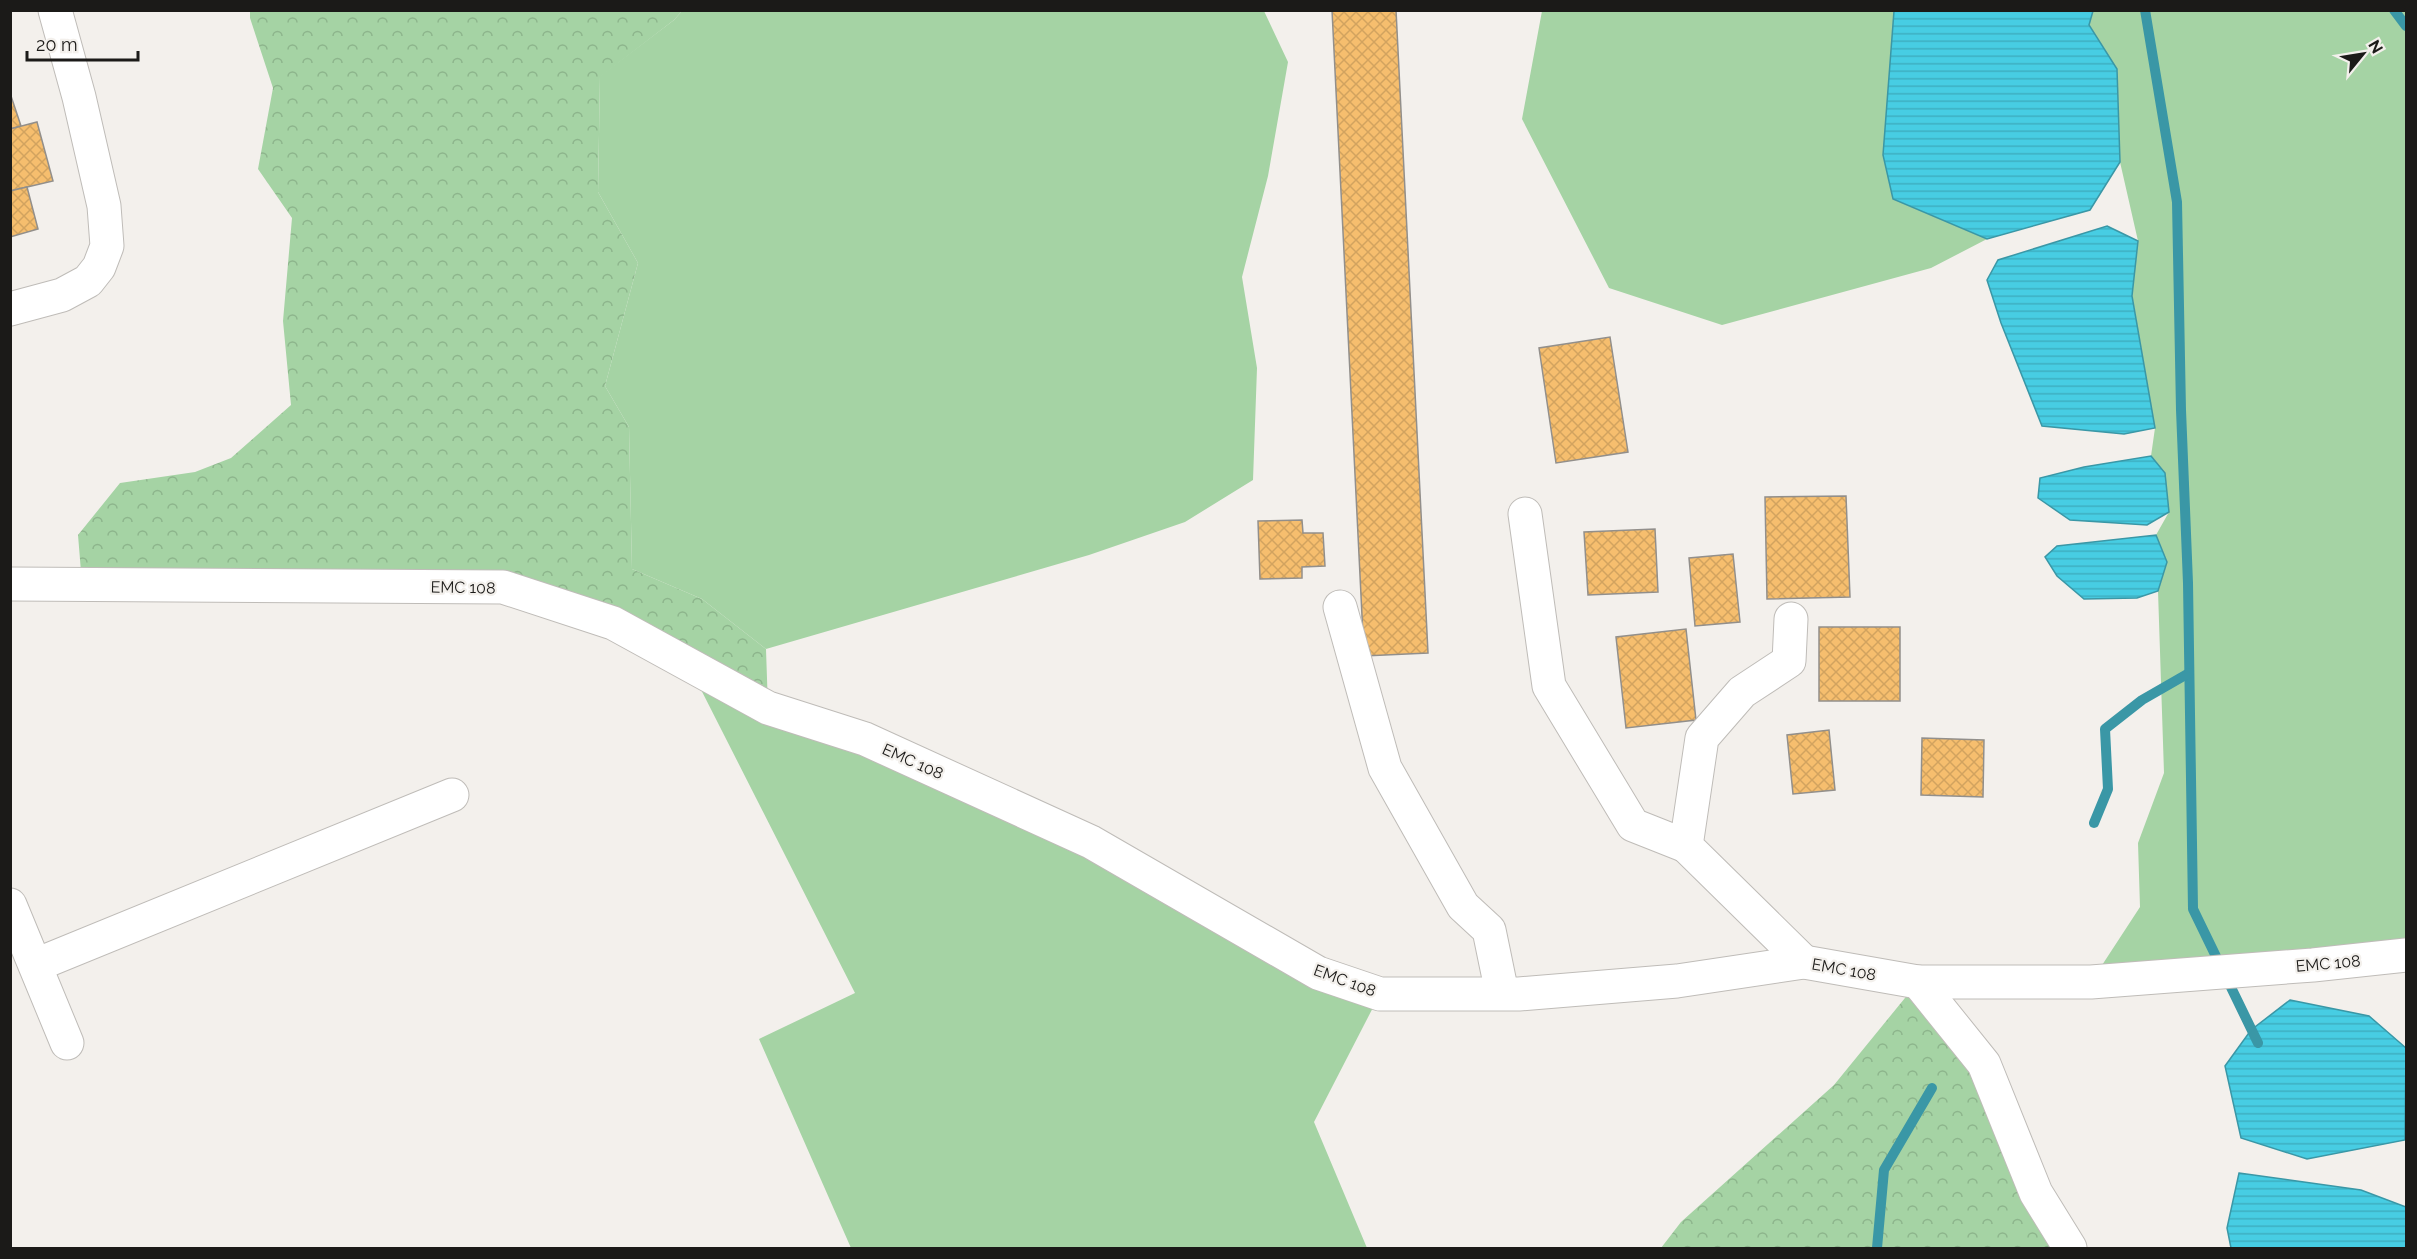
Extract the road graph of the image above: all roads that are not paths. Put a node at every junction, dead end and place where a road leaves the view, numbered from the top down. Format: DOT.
graph roads {
  1 [pos="55,10"];
  2 [pos="10,309"];
  3 [pos="1525,514"];
  4 [pos="10,584"];
  5 [pos="1340,608"];
  6 [pos="1791,619"];
  7 [pos="452,795"];
  8 [pos="1686,846"];
  9 [pos="10,905"];
  10 [pos="2406,955"];
  11 [pos="1804,962"];
  12 [pos="36,965"];
  13 [pos="1918,982"];
  14 [pos="1502,993"];
  15 [pos="67,1043"];
  16 [pos="2070,1248"];
  1 -- 2 [label="street"];
  3 -- 8 [label="street"];
  4 -- 14 [label="street, EMC 108"];
  5 -- 14 [label="street"];
  6 -- 8 [label="street"];
  7 -- 12 [label="street"];
  8 -- 11 [label="street"];
  9 -- 12 [label="street"];
  10 -- 13 [label="street, EMC 108"];
  11 -- 13 [label="street, EMC 108"];
  11 -- 14 [label="street, EMC 108"];
  12 -- 15 [label="street"];
  13 -- 16 [label="street"];
}
